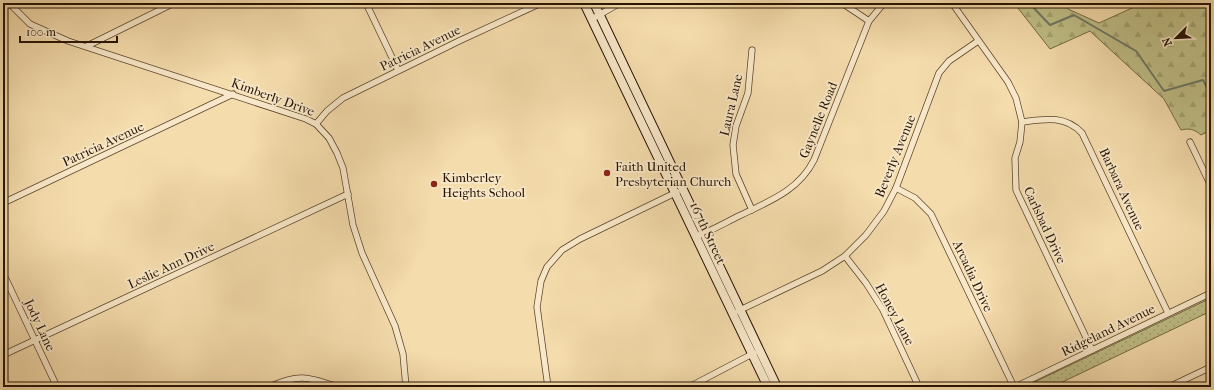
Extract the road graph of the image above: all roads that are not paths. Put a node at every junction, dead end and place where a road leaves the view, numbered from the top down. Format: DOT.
graph roads {
  1 [pos="9,3"];
  2 [pos="174,3"];
  3 [pos="366,3"];
  4 [pos="541,3"];
  5 [pos="584,3"];
  6 [pos="594,3"];
  7 [pos="620,3"];
  8 [pos="842,3"];
  9 [pos="884,3"];
  10 [pos="952,3"];
  11 [pos="596,18"];
  12 [pos="869,21"];
  13 [pos="978,41"];
  14 [pos="87,46"];
  15 [pos="752,50"];
  16 [pos="398,70"];
  17 [pos="233,94"];
  18 [pos="1022,122"];
  19 [pos="316,124"];
  20 [pos="1190,142"];
  21 [pos="1211,186"];
  22 [pos="896,188"];
  23 [pos="683,189"];
  24 [pos="675,193"];
  25 [pos="348,194"];
  26 [pos="3,203"];
  27 [pos="752,210"];
  28 [pos="704,233"];
  29 [pos="696,236"];
  30 [pos="845,256"];
  31 [pos="3,273"];
  32 [pos="1211,292"];
  33 [pos="736,312"];
  34 [pos="1168,313"];
  35 [pos="35,340"];
  36 [pos="1092,350"];
  37 [pos="756,352"];
  38 [pos="3,355"];
  39 [pos="1211,367"];
  40 [pos="57,387"];
  41 [pos="270,387"];
  42 [pos="338,387"];
  43 [pos="406,387"];
  44 [pos="548,387"];
  45 [pos="689,387"];
  46 [pos="768,387"];
  47 [pos="777,387"];
  48 [pos="919,387"];
  49 [pos="1014,387"];
  50 [pos="1169,387"];
  1 -- 14 [label="street, Kimberly Drive"];
  2 -- 14 [label="street"];
  3 -- 16 [label="street"];
  4 -- 16 [label="street, Patricia Avenue"];
  5 -- 11 [label="main road, 167th Street"];
  6 -- 11 [label="main road, 167th Street"];
  7 -- 11 [label="street"];
  8 -- 12 [label="street"];
  9 -- 12 [label="street, Gaynelle Road"];
  10 -- 13 [label="street, Carlsbad Drive"];
  11 -- 23 [label="main road, 167th Street"];
  11 -- 24 [label="main road, 167th Street"];
  12 -- 27 [label="street, Gaynelle Road"];
  13 -- 18 [label="street, Carlsbad Drive"];
  13 -- 22 [label="street, Beverly Avenue"];
  14 -- 17 [label="street, Kimberly Drive"];
  15 -- 27 [label="street, Laura Lane"];
  16 -- 19 [label="street, Patricia Avenue"];
  17 -- 19 [label="street, Kimberly Drive"];
  17 -- 26 [label="street, Patricia Avenue"];
  18 -- 34 [label="street, Barbara Avenue"];
  18 -- 36 [label="street, Carlsbad Drive"];
  19 -- 25 [label="street, Kimberly Drive"];
  20 -- 21 [label="street"];
  22 -- 30 [label="street, Beverly Avenue"];
  22 -- 49 [label="street, Arcadia Drive"];
  23 -- 24 [label="street"];
  23 -- 28 [label="main road, 167th Street"];
  24 -- 29 [label="main road, 167th Street"];
  24 -- 44 [label="street"];
  25 -- 35 [label="street, Leslie Ann Drive"];
  25 -- 43 [label="street, Kimberly Drive"];
  27 -- 28 [label="street, Gaynelle Road"];
  28 -- 29 [label="street, Gaynelle Road"];
  28 -- 33 [label="main road, 167th Street"];
  29 -- 33 [label="main road, 167th Street"];
  30 -- 33 [label="street, Beverly Avenue"];
  30 -- 48 [label="street, Honey Lane"];
  31 -- 35 [label="street, Jody Lane"];
  32 -- 34 [label="street, Ridgeland Avenue"];
  33 -- 37 [label="main road, 167th Street"];
  34 -- 36 [label="street, Ridgeland Avenue"];
  35 -- 38 [label="street, Leslie Ann Drive"];
  35 -- 40 [label="street, Jody Lane"];
  36 -- 49 [label="street, Ridgeland Avenue"];
  37 -- 45 [label="street"];
  37 -- 46 [label="main road, 167th Street"];
  37 -- 47 [label="main road, 167th Street"];
  39 -- 50 [label="street"];
  41 -- 42 [label="street"];
}
